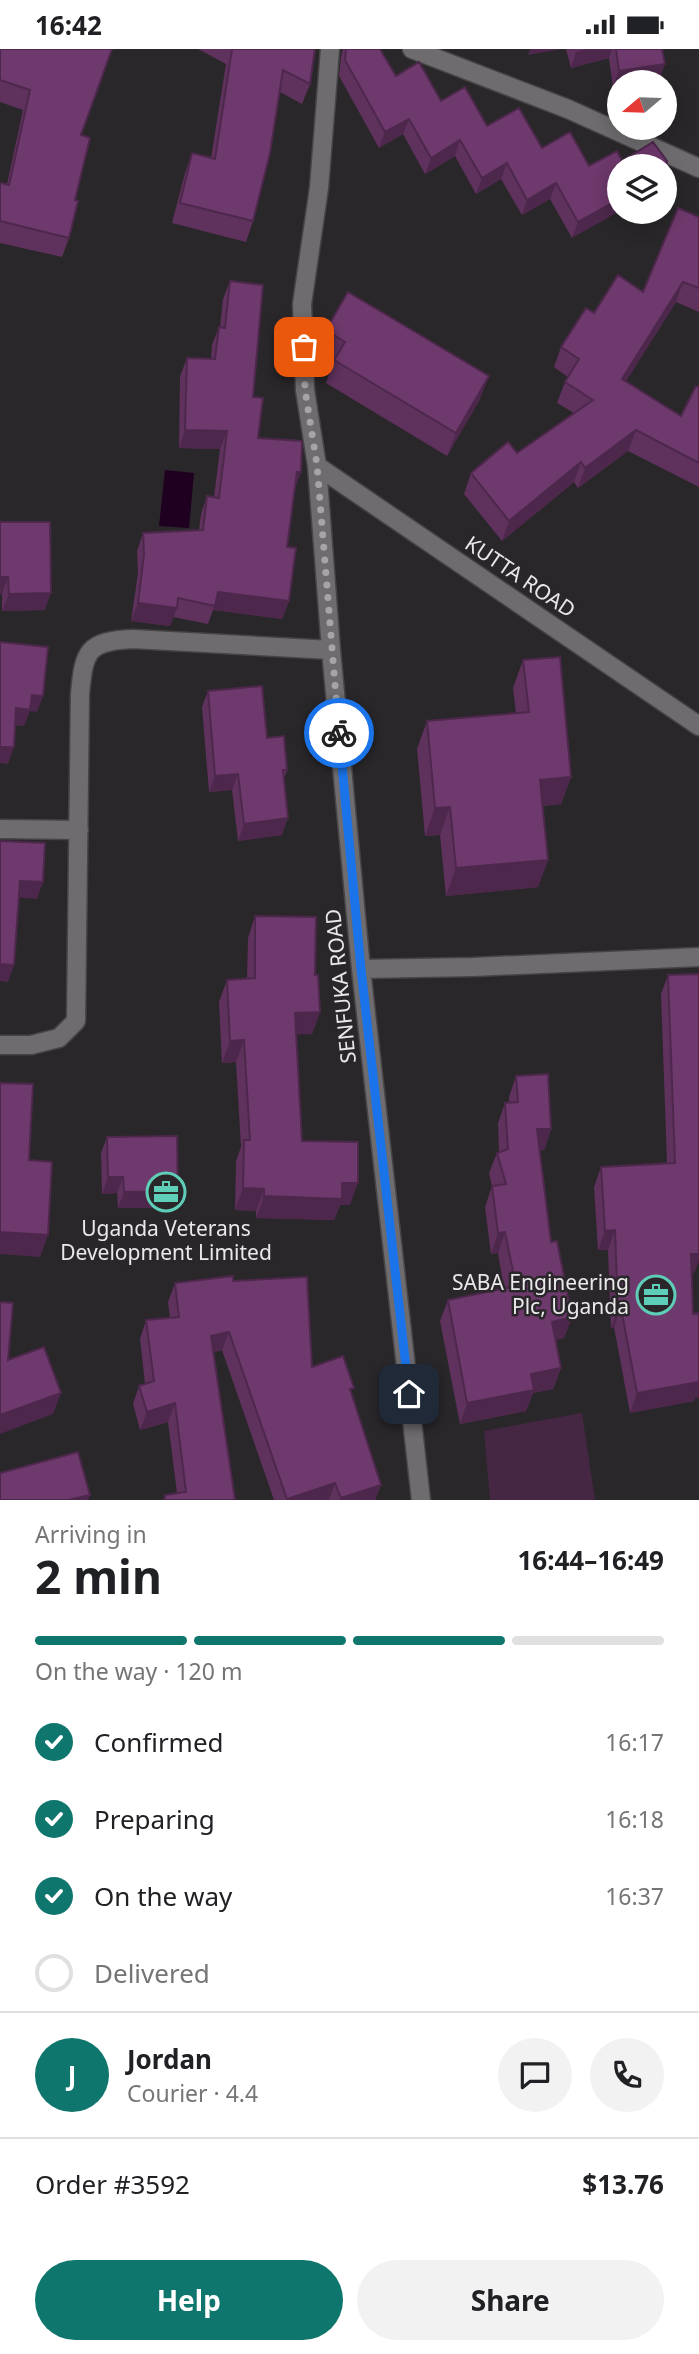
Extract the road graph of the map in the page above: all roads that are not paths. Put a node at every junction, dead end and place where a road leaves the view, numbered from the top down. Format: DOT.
graph roads {
  1 [pos="330,49"];
  2 [pos="412,49"];
  3 [pos="699,168"];
  4 [pos="317,465"];
  5 [pos="331,650"];
  6 [pos="699,726"];
  7 [pos="0,829"];
  8 [pos="79,830"];
  9 [pos="699,957"];
  10 [pos="361,969"];
  11 [pos="0,1045"];
  12 [pos="421,1500"];
  1 -- 4 [label="street, SENFUKA ROAD"];
  2 -- 3 [label="street"];
  4 -- 5 [label="street, SENFUKA ROAD"];
  4 -- 6 [label="street, KUTTA ROAD"];
  5 -- 8 [label="street"];
  5 -- 10 [label="street, SENFUKA ROAD"];
  7 -- 8 [label="street"];
  8 -- 11 [label="street"];
  9 -- 10 [label="street"];
  10 -- 12 [label="street, SENFUKA ROAD"];
}
